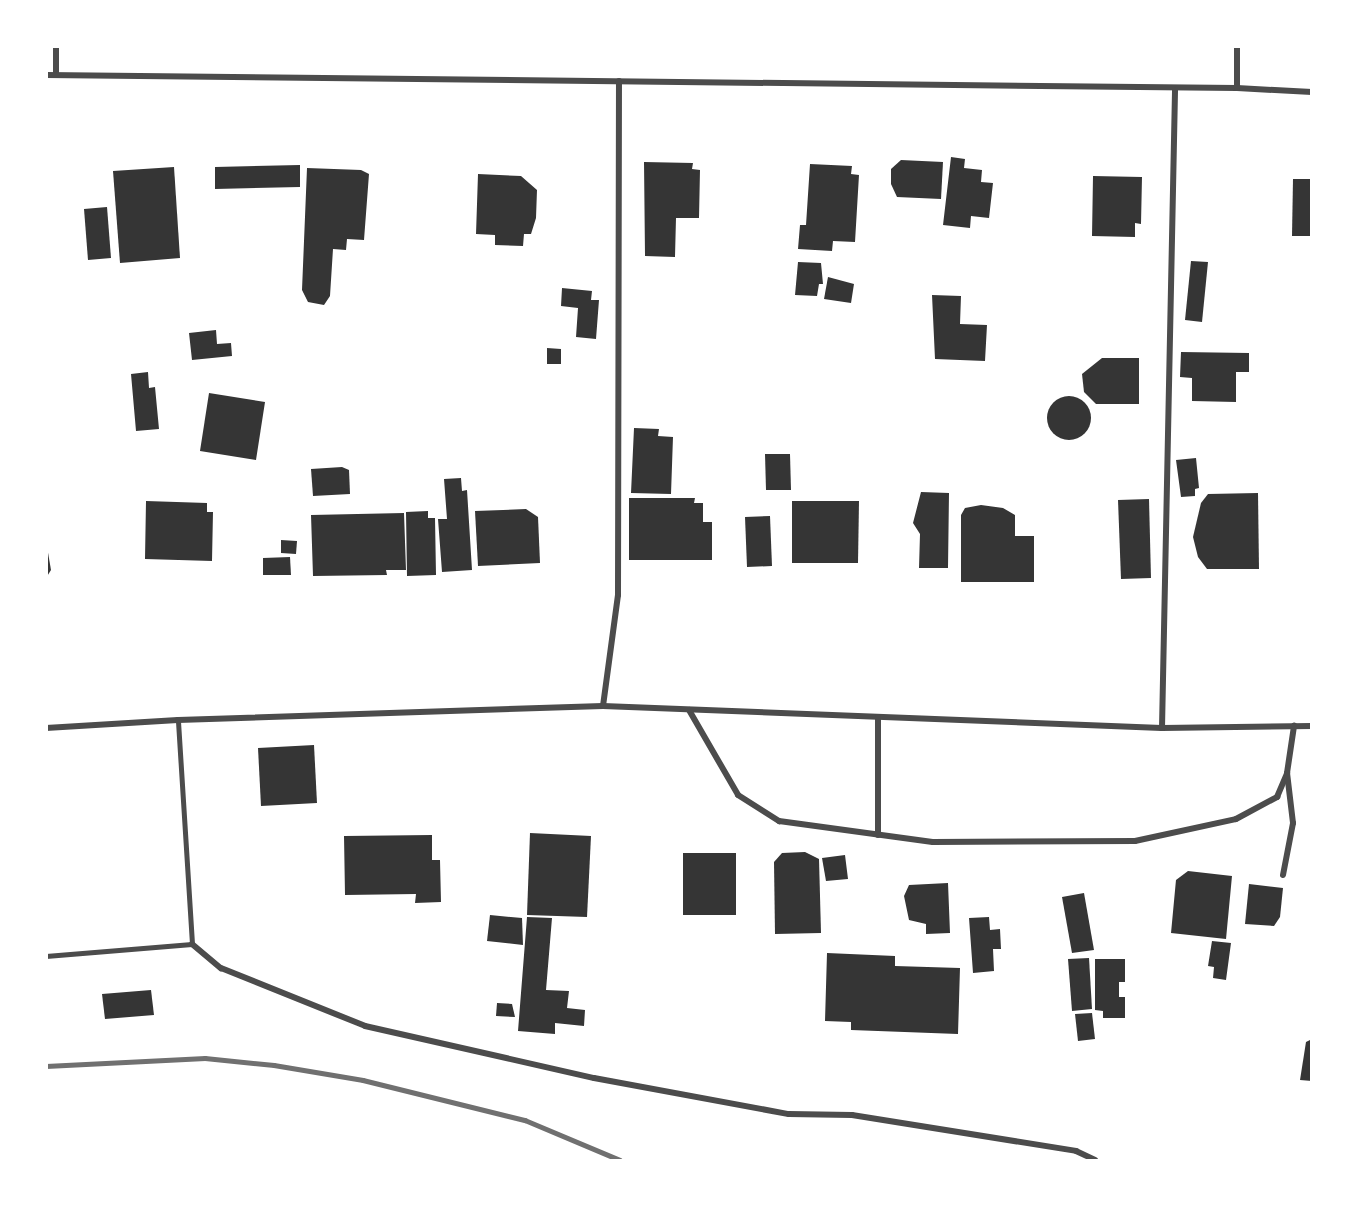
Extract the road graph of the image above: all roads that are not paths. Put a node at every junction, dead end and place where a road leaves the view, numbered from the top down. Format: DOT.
graph roads {
  1 [pos="56,46"];
  2 [pos="1237,46"];
  3 [pos="46,75"];
  4 [pos="56,75"];
  5 [pos="619,81"];
  6 [pos="1237,88"];
  7 [pos="1175,90"];
  8 [pos="1311,92"];
  9 [pos="603,706"];
  10 [pos="689,710"];
  11 [pos="878,717"];
  12 [pos="178,720"];
  13 [pos="1294,726"];
  14 [pos="1311,726"];
  15 [pos="46,728"];
  16 [pos="1162,728"];
  17 [pos="1287,773"];
  18 [pos="878,834"];
  19 [pos="1283,875"];
  20 [pos="192,944"];
  21 [pos="46,956"];
  22 [pos="1095,1161"];
  1 -- 4 [label="street"];
  2 -- 6 [label="street"];
  3 -- 4 [label="street"];
  4 -- 5 [label="street"];
  5 -- 7 [label="street"];
  5 -- 9 [label="street"];
  6 -- 7 [label="street"];
  6 -- 8 [label="street"];
  7 -- 16 [label="street"];
  9 -- 10 [label="street"];
  9 -- 12 [label="street"];
  10 -- 11 [label="street"];
  10 -- 18 [label="street"];
  11 -- 16 [label="street"];
  11 -- 18 [label="street"];
  12 -- 15 [label="street"];
  12 -- 20 [label="lane"];
  13 -- 14 [label="street"];
  13 -- 16 [label="street"];
  13 -- 17 [label="street"];
  17 -- 18 [label="street"];
  17 -- 19 [label="street"];
  20 -- 21 [label="lane"];
  20 -- 22 [label="street"];
}
